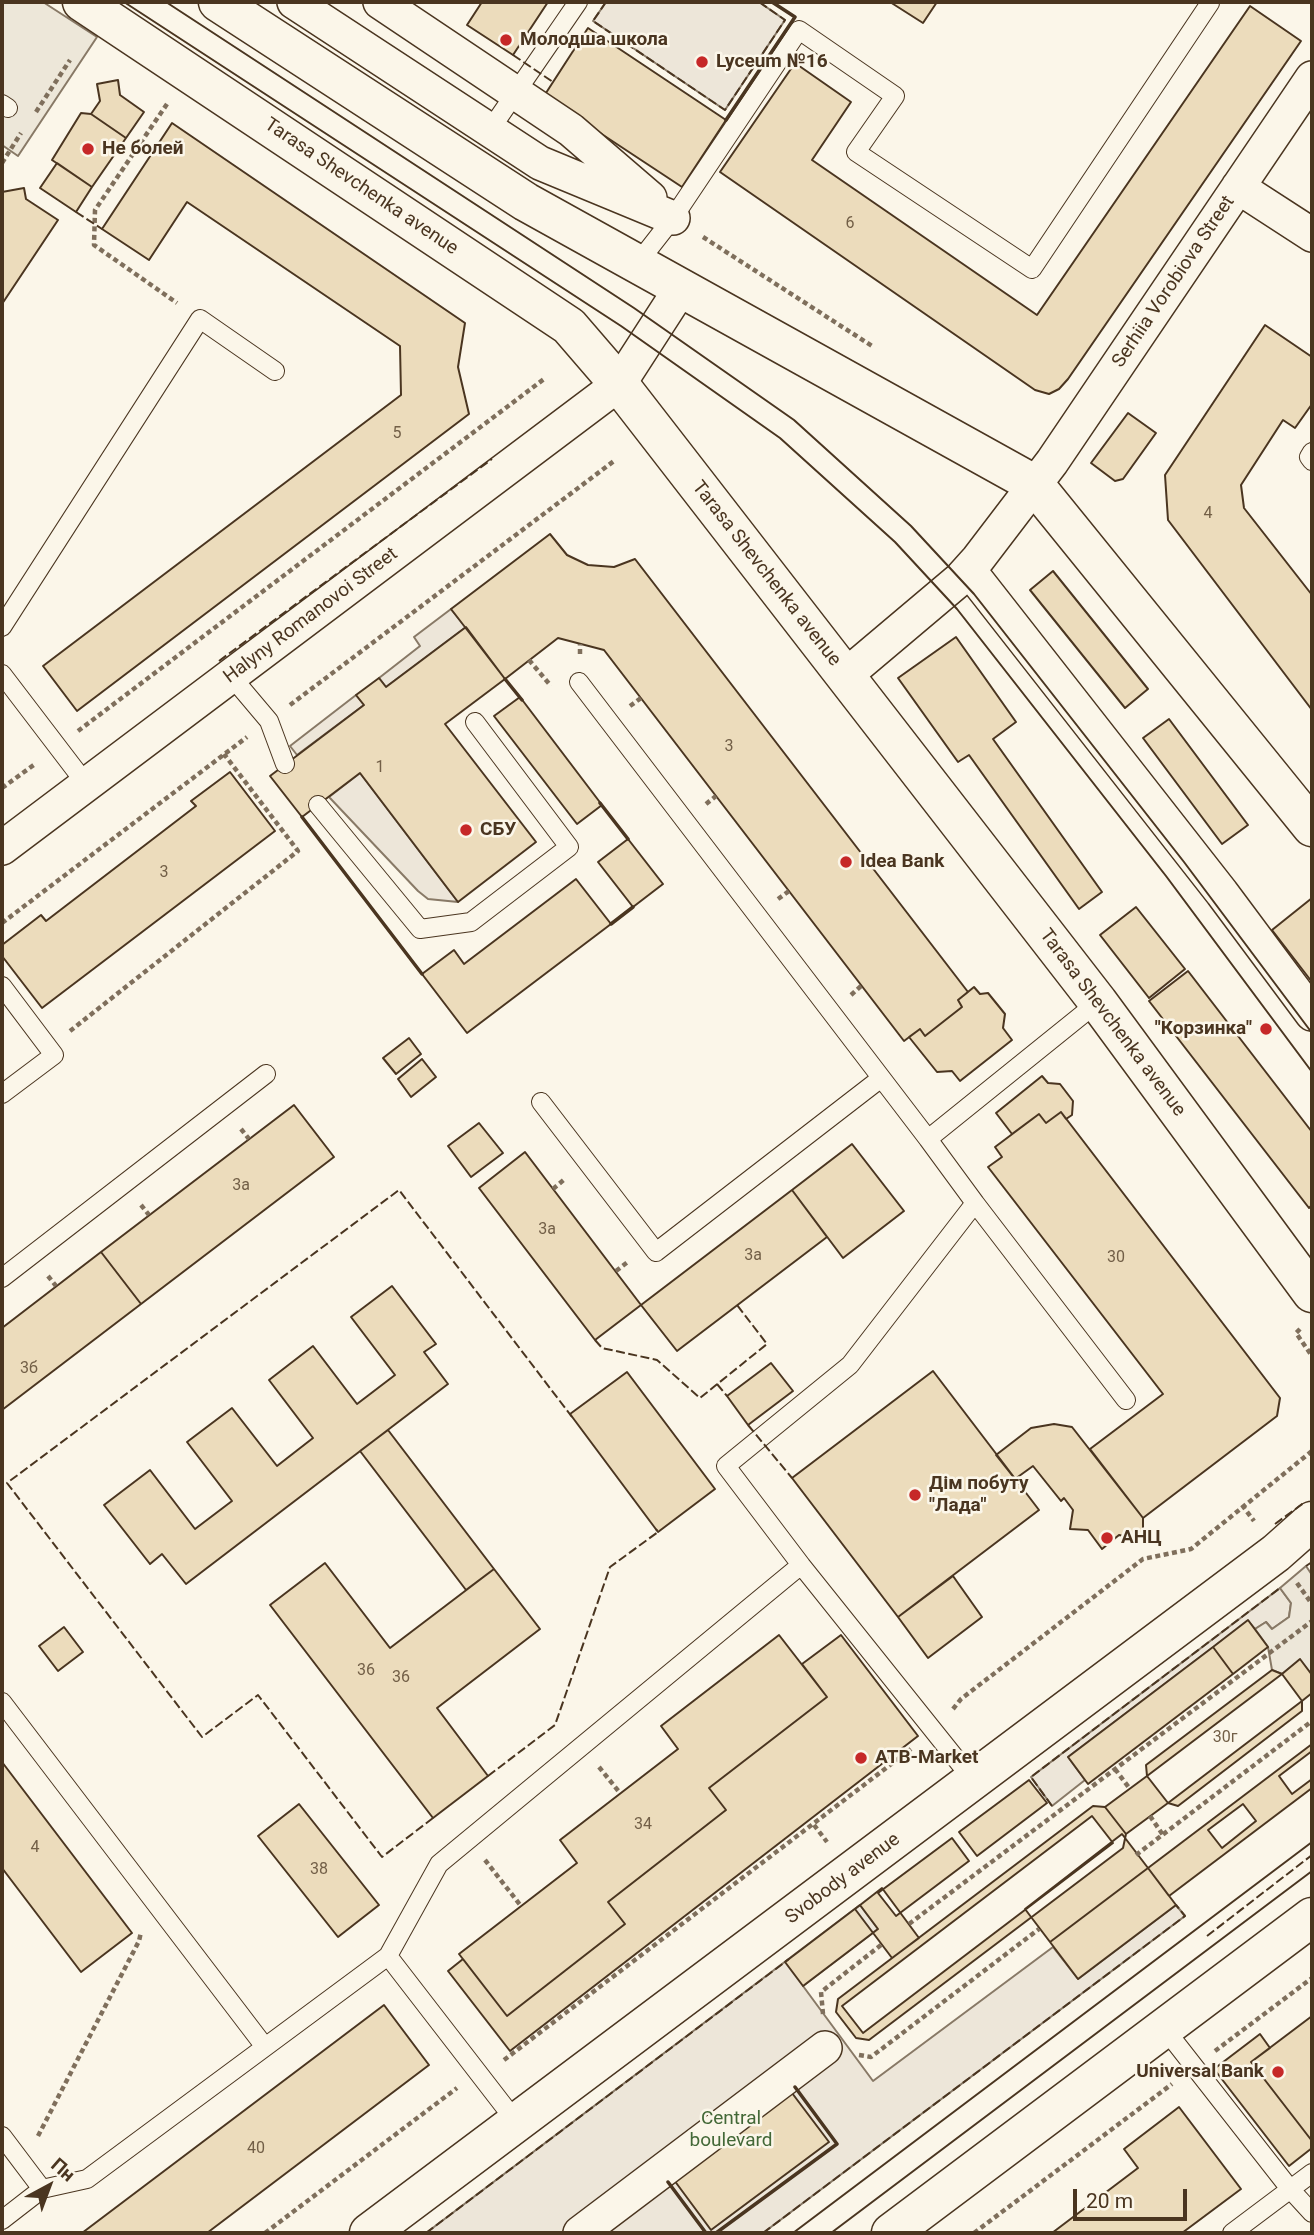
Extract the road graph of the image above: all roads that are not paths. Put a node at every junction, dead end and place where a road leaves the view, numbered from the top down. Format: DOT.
graph roads {
  1 [pos="82,2"];
  2 [pos="218,2"];
  3 [pos="294,2"];
  4 [pos="380,2"];
  5 [pos="578,2"];
  6 [pos="1210,3"];
  7 [pos="1312,78"];
  8 [pos="516,93"];
  9 [pos="490,130"];
  10 [pos="1238,187"];
  11 [pos="673,218"];
  12 [pos="1312,235"];
  13 [pos="637,264"];
  14 [pos="681,288"];
  15 [pos="275,371"];
  16 [pos="619,384"];
  17 [pos="1312,452"];
  18 [pos="1312,461"];
  19 [pos="1034,484"];
  20 [pos="969,570"];
  21 [pos="2,627"];
  22 [pos="2,674"];
  23 [pos="231,676"];
  24 [pos="845,676"];
  25 [pos="579,682"];
  26 [pos="475,722"];
  27 [pos="285,764"];
  28 [pos="86,784"];
  29 [pos="318,805"];
  30 [pos="1312,827"];
  31 [pos="2,848"];
  32 [pos="2,986"];
  33 [pos="1098,1002"];
  34 [pos="1312,1014"];
  35 [pos="266,1074"];
  36 [pos="880,1079"];
  37 [pos="2,1094"];
  38 [pos="541,1102"];
  39 [pos="928,1139"];
  40 [pos="975,1202"];
  41 [pos="2,1278"];
  42 [pos="1308,1310"];
  43 [pos="1126,1400"];
  44 [pos="1312,1521"];
  45 [pos="801,1565"];
  46 [pos="2,1702"];
  47 [pos="973,1780"];
  48 [pos="1312,1917"];
  49 [pos="388,1956"];
  50 [pos="1164,2028"];
  51 [pos="265,2047"];
  52 [pos="825,2048"];
  53 [pos="516,2123"];
  54 [pos="2,2136"];
  55 [pos="1312,2173"];
  56 [pos="42,2189"];
  57 [pos="1290,2189"];
  58 [pos="1312,2213"];
  59 [pos="2,2220"];
  60 [pos="369,2233"];
  61 [pos="580,2233"];
  62 [pos="891,2233"];
  63 [pos="1232,2233"];
  1 -- 16 [label="main road, Tarasa Shevchenka avenue"];
  2 -- 13 [label="main road"];
  3 -- 9 [label="street"];
  4 -- 8 [label="street"];
  5 -- 8 [label="lane"];
  6 -- 11 [label="lane"];
  7 -- 10 [label="street, Serhiia Vorobiova Street"];
  8 -- 9 [label="lane"];
  8 -- 11 [label="street"];
  9 -- 11 [label="street"];
  10 -- 12 [label="street"];
  10 -- 19 [label="street, Serhiia Vorobiova Street"];
  11 -- 13 [label="lane"];
  13 -- 14 [label="main road"];
  14 -- 16 [label="street"];
  14 -- 19 [label="main road"];
  15 -- 21 [label="lane"];
  16 -- 23 [label="street, Halyny Romanovoi Street"];
  16 -- 24 [label="main road, Tarasa Shevchenka avenue"];
  17 -- 18 [label="lane"];
  19 -- 20 [label="street, Serhiia Vorobiova Street"];
  19 -- 30 [label="main road"];
  20 -- 24 [label="street, Serhiia Vorobiova Street"];
  20 -- 34 [label="street"];
  22 -- 28 [label="lane"];
  23 -- 27 [label="lane"];
  23 -- 28 [label="street, Halyny Romanovoi Street"];
  24 -- 33 [label="main road, Tarasa Shevchenka avenue"];
  25 -- 36 [label="lane"];
  26 -- 29 [label="lane"];
  28 -- 31 [label="street, Halyny Romanovoi Street"];
  32 -- 37 [label="lane"];
  33 -- 39 [label="lane"];
  33 -- 42 [label="main road, Tarasa Shevchenka avenue"];
  35 -- 41 [label="lane"];
  36 -- 38 [label="lane"];
  36 -- 39 [label="lane"];
  39 -- 40 [label="lane"];
  40 -- 43 [label="lane"];
  40 -- 45 [label="lane"];
  44 -- 47 [label="main road, Svobody avenue"];
  45 -- 47 [label="lane"];
  45 -- 49 [label="lane"];
  46 -- 51 [label="lane"];
  47 -- 53 [label="main road, Svobody avenue"];
  48 -- 50 [label="main road"];
  49 -- 51 [label="lane"];
  49 -- 53 [label="lane"];
  50 -- 57 [label="lane"];
  50 -- 62 [label="main road"];
  51 -- 56 [label="lane"];
  52 -- 61 [label="street"];
  53 -- 60 [label="main road, Svobody avenue"];
  54 -- 56 [label="lane"];
  55 -- 57 [label="lane"];
  56 -- 59 [label="lane"];
  57 -- 58 [label="lane"];
  57 -- 63 [label="lane"];
}
